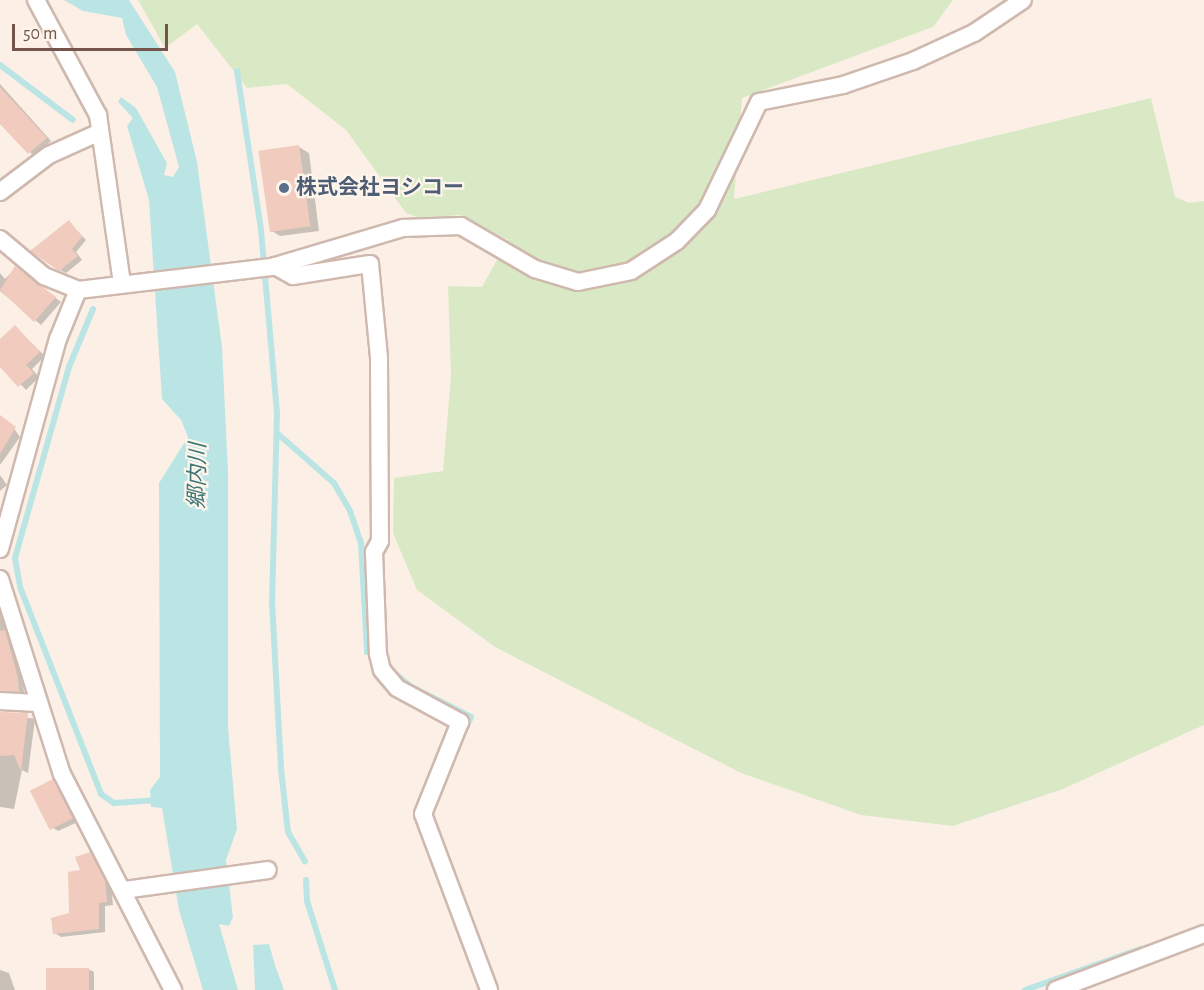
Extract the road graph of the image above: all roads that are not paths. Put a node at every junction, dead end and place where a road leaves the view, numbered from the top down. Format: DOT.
graph roads {
  1 [pos="36,0"];
  2 [pos="1023,0"];
  3 [pos="100,132"];
  4 [pos="0,192"];
  5 [pos="0,239"];
  6 [pos="261,269"];
  7 [pos="126,285"];
  8 [pos="78,290"];
  9 [pos="0,549"];
  10 [pos="0,579"];
  11 [pos="0,701"];
  12 [pos="37,703"];
  13 [pos="268,870"];
  14 [pos="124,890"];
  15 [pos="1204,934"];
  16 [pos="173,990"];
  17 [pos="489,990"];
  18 [pos="1056,990"];
  1 -- 3 [label="street"];
  2 -- 6 [label="street"];
  3 -- 4 [label="street"];
  3 -- 7 [label="street"];
  5 -- 8 [label="street"];
  6 -- 7 [label="street"];
  6 -- 17 [label="street"];
  7 -- 8 [label="street"];
  8 -- 9 [label="street"];
  10 -- 12 [label="street"];
  11 -- 12 [label="street"];
  12 -- 14 [label="street"];
  13 -- 14 [label="street"];
  14 -- 16 [label="street"];
  15 -- 18 [label="street"];
}
